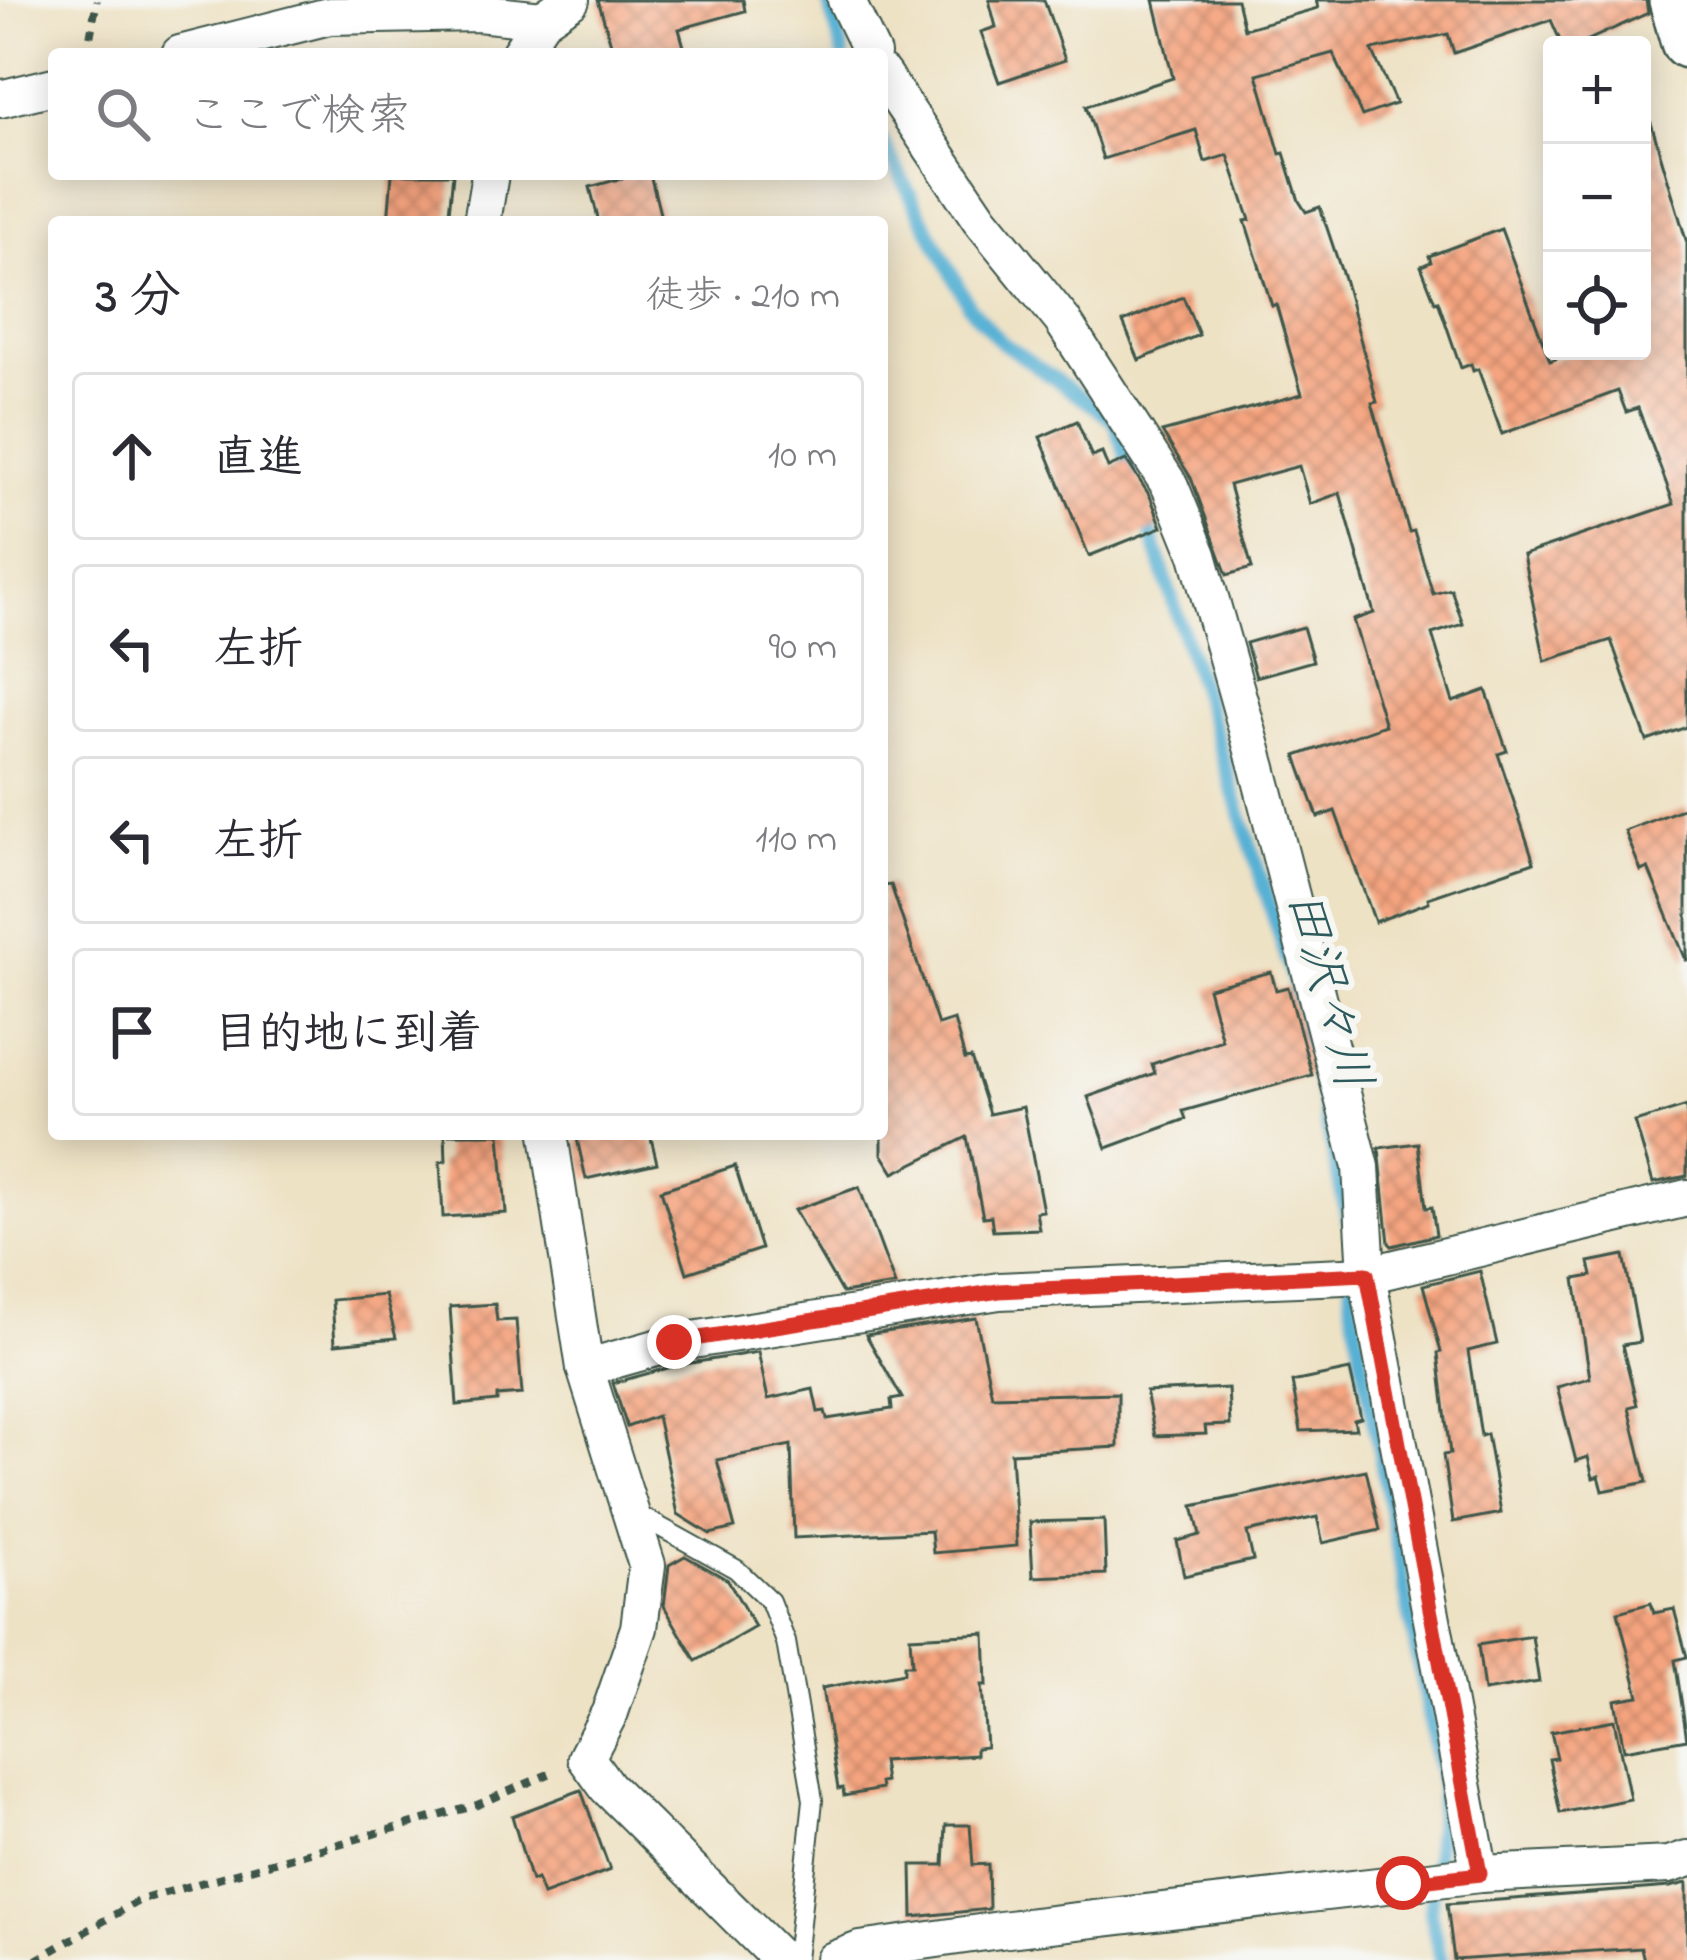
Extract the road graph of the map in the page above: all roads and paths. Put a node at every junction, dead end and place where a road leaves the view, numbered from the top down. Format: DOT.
graph roads {
  1 [pos="97,0"];
  2 [pos="846,0"];
  3 [pos="1675,0"];
  4 [pos="556,10"];
  5 [pos="1687,42"];
  6 [pos="88,48"];
  7 [pos="204,48"];
  8 [pos="524,48"];
  9 [pos="869,48"];
  10 [pos="888,83"];
  11 [pos="48,87"];
  12 [pos="0,99"];
  13 [pos="489,180"];
  14 [pos="483,216"];
  15 [pos="550,1140"];
  16 [pos="1687,1198"];
  17 [pos="1365,1275"];
  18 [pos="585,1368"];
  19 [pos="631,1510"];
  20 [pos="586,1758"];
  21 [pos="1687,1858"];
  22 [pos="1472,1875"];
  23 [pos="36,1960"];
  24 [pos="781,1960"];
  25 [pos="796,1960"];
  26 [pos="834,1960"];
  1 -- 6 [label="path"];
  2 -- 9 [label="street"];
  3 -- 5 [label="main road"];
  4 -- 7 [label="street"];
  4 -- 8 [label="street"];
  10 -- 17 [label="street"];
  11 -- 12 [label="street"];
  13 -- 14 [label="street"];
  15 -- 18 [label="street"];
  16 -- 17 [label="street"];
  17 -- 18 [label="street"];
  17 -- 22 [label="street"];
  18 -- 19 [label="street"];
  19 -- 20 [label="street"];
  19 -- 25 [label="lane"];
  20 -- 23 [label="path"];
  20 -- 24 [label="street"];
  21 -- 22 [label="street"];
  22 -- 26 [label="street"];
}
